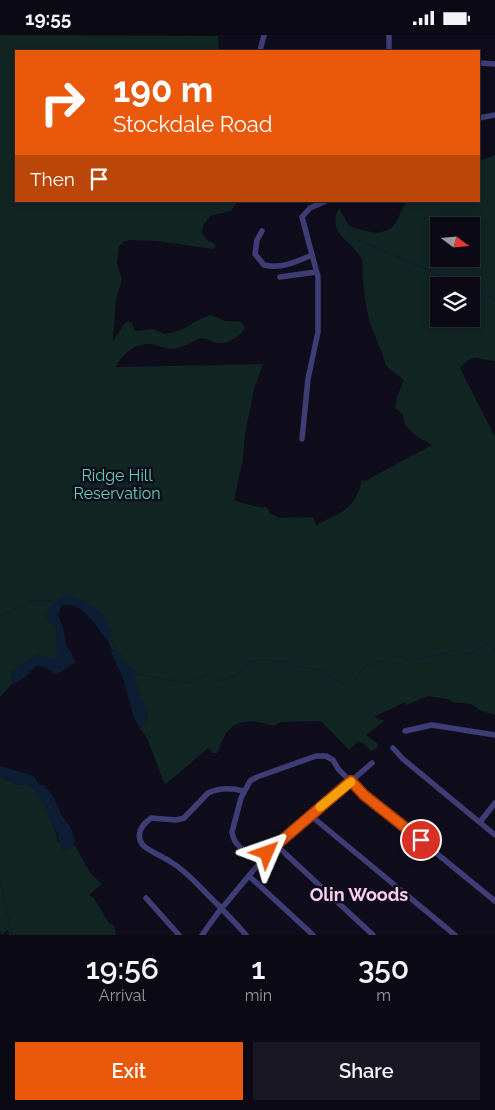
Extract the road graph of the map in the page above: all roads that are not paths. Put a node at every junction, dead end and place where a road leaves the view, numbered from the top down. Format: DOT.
graph roads {
  1 [pos="264,35"];
  2 [pos="389,35"];
  3 [pos="260,50"];
  4 [pos="389,50"];
  5 [pos="480,63"];
  6 [pos="495,64"];
  7 [pos="495,115"];
  8 [pos="480,118"];
  9 [pos="324,202"];
  10 [pos="262,231"];
  11 [pos="312,255"];
  12 [pos="316,272"];
  13 [pos="280,277"];
  14 [pos="302,439"];
  15 [pos="405,731"];
  16 [pos="495,735"];
  17 [pos="393,749"];
  18 [pos="372,763"];
  19 [pos="351,781"];
  20 [pos="243,791"];
  21 [pos="495,803"];
  22 [pos="310,815"];
  23 [pos="480,822"];
  24 [pos="495,835"];
  25 [pos="276,845"];
  26 [pos="263,859"];
  27 [pos="249,876"];
  28 [pos="146,898"];
  29 [pos="495,901"];
  30 [pos="222,907"];
  31 [pos="179,935"];
  32 [pos="202,935"];
  33 [pos="246,935"];
  34 [pos="313,935"];
  35 [pos="373,935"];
  36 [pos="455,935"];
  1 -- 3 [label="street"];
  2 -- 4 [label="street"];
  5 -- 6 [label="street"];
  7 -- 8 [label="street"];
  9 -- 11 [label="street"];
  10 -- 11 [label="street"];
  11 -- 12 [label="street"];
  12 -- 13 [label="street"];
  12 -- 14 [label="street"];
  15 -- 16 [label="street"];
  17 -- 23 [label="street"];
  18 -- 19 [label="street"];
  19 -- 20 [label="street"];
  19 -- 22 [label="street"];
  19 -- 29 [label="street"];
  20 -- 26 [label="street"];
  20 -- 30 [label="street"];
  21 -- 23 [label="street"];
  22 -- 25 [label="street"];
  22 -- 36 [label="street"];
  23 -- 24 [label="street"];
  25 -- 26 [label="street"];
  25 -- 35 [label="street"];
  26 -- 27 [label="street"];
  27 -- 30 [label="street"];
  27 -- 34 [label="street"];
  28 -- 31 [label="street"];
  30 -- 32 [label="street"];
  30 -- 33 [label="street"];
}
